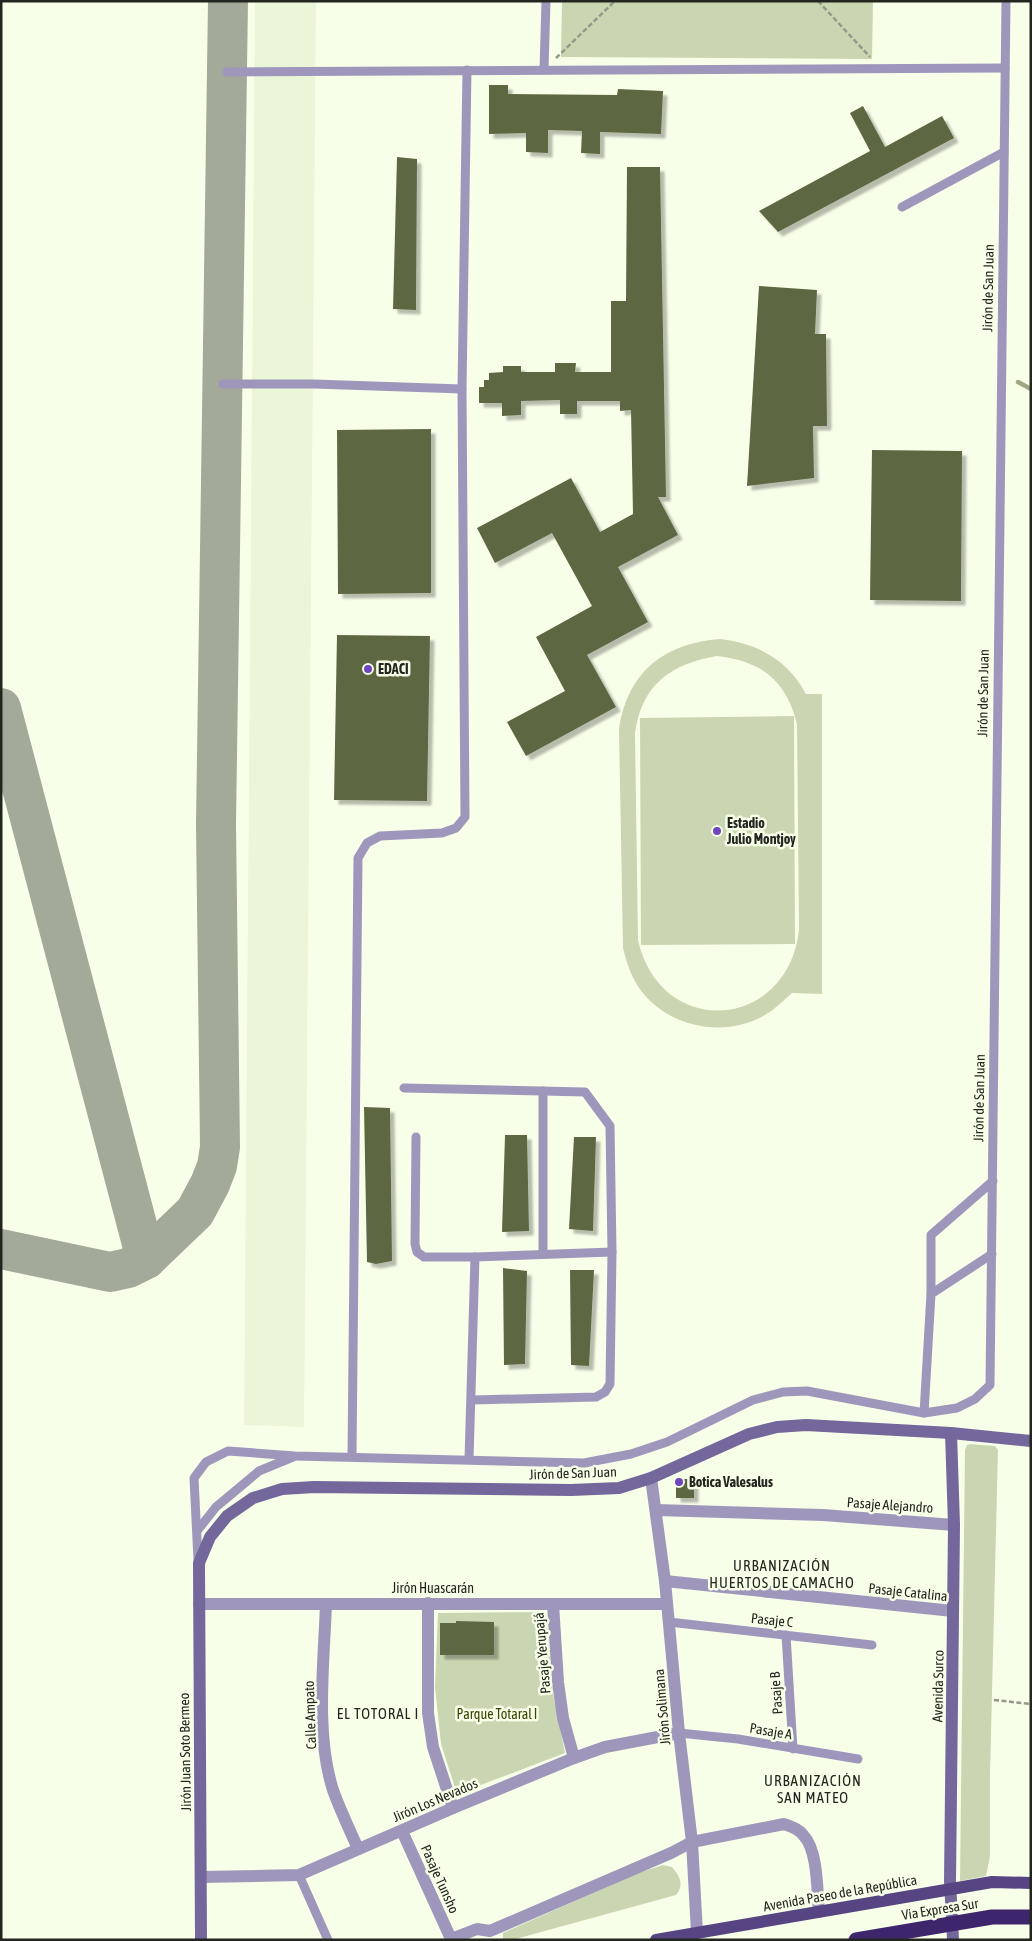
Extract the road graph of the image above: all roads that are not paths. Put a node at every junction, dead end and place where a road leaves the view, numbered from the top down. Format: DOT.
graph roads {
  1 [pos="546,1"];
  2 [pos="1006,1"];
  3 [pos="1005,68"];
  4 [pos="467,70"];
  5 [pos="544,70"];
  6 [pos="227,72"];
  7 [pos="1004,152"];
  8 [pos="902,206"];
  9 [pos="223,384"];
  10 [pos="462,389"];
  11 [pos="404,1088"];
  12 [pos="543,1091"];
  13 [pos="416,1138"];
  14 [pos="993,1181"];
  15 [pos="612,1252"];
  16 [pos="543,1254"];
  17 [pos="992,1254"];
  18 [pos="476,1257"];
  19 [pos="931,1294"];
  20 [pos="472,1400"];
  21 [pos="924,1413"];
  22 [pos="951,1433"];
  23 [pos="1031,1441"];
  24 [pos="295,1456"];
  25 [pos="352,1456"];
  26 [pos="469,1459"];
  27 [pos="651,1478"];
  28 [pos="656,1510"];
  29 [pos="954,1525"];
  30 [pos="197,1531"];
  31 [pos="198,1563"];
  32 [pos="665,1581"];
  33 [pos="428,1603"];
  34 [pos="199,1604"];
  35 [pos="326,1604"];
  36 [pos="553,1604"];
  37 [pos="667,1604"];
  38 [pos="953,1611"];
  39 [pos="669,1622"];
  40 [pos="786,1635"];
  41 [pos="872,1645"];
  42 [pos="679,1733"];
  43 [pos="793,1748"];
  44 [pos="574,1758"];
  45 [pos="858,1759"];
  46 [pos="453,1808"];
  47 [pos="402,1831"];
  48 [pos="692,1842"];
  49 [pos="358,1849"];
  50 [pos="299,1875"];
  51 [pos="202,1877"];
  52 [pos="1031,1883"];
  53 [pos="951,1889"];
  54 [pos="819,1912"];
  55 [pos="1031,1917"];
  56 [pos="952,1923"];
  57 [pos="697,1933"];
  58 [pos="451,1939"];
  59 [pos="201,1940"];
  60 [pos="328,1940"];
  61 [pos="656,1940"];
  62 [pos="856,1940"];
  63 [pos="953,1940"];
  1 -- 5 [label="lane"];
  2 -- 3 [label="lane, Jirón de San Juan"];
  3 -- 5 [label="lane"];
  3 -- 7 [label="lane, Jirón de San Juan"];
  4 -- 5 [label="lane"];
  4 -- 6 [label="lane"];
  4 -- 10 [label="lane"];
  7 -- 8 [label="lane"];
  7 -- 14 [label="lane, Jirón de San Juan"];
  9 -- 10 [label="lane"];
  10 -- 25 [label="lane"];
  11 -- 12 [label="lane"];
  12 -- 15 [label="lane"];
  12 -- 16 [label="lane"];
  13 -- 18 [label="lane"];
  14 -- 17 [label="lane, Jirón de San Juan"];
  14 -- 19 [label="lane"];
  15 -- 16 [label="lane"];
  15 -- 20 [label="lane"];
  16 -- 18 [label="lane"];
  17 -- 19 [label="lane"];
  17 -- 21 [label="lane, Jirón de San Juan"];
  18 -- 20 [label="lane"];
  19 -- 21 [label="lane"];
  20 -- 26 [label="lane"];
  21 -- 26 [label="lane"];
  22 -- 23 [label="street, Jirón de San Juan"];
  22 -- 27 [label="street, Jirón de San Juan"];
  22 -- 29 [label="street, Avenida Surco"];
  24 -- 25 [label="lane"];
  24 -- 30 [label="lane"];
  24 -- 30 [label="lane"];
  25 -- 26 [label="lane"];
  27 -- 28 [label="street, Jirón Solimana"];
  27 -- 31 [label="street, Jirón de San Juan"];
  28 -- 29 [label="street, Pasaje Alejandro"];
  28 -- 32 [label="street, Jirón Solimana"];
  29 -- 38 [label="street, Avenida Surco"];
  30 -- 31 [label="lane"];
  31 -- 34 [label="street, Jirón Juan Soto Bermeo"];
  32 -- 37 [label="street, Jirón Solimana"];
  32 -- 38 [label="street, Pasaje Catalina"];
  33 -- 35 [label="street, Jirón Huascarán"];
  33 -- 36 [label="street, Jirón Huascarán"];
  33 -- 46 [label="street"];
  34 -- 35 [label="street, Jirón Huascarán"];
  34 -- 51 [label="street, Jirón Juan Soto Bermeo"];
  35 -- 49 [label="street, Calle Ampato"];
  36 -- 37 [label="street, Jirón Huascarán"];
  36 -- 44 [label="street, Pasaje Yerupajá"];
  37 -- 39 [label="street, Jirón Solimana"];
  38 -- 53 [label="street, Avenida Surco"];
  39 -- 40 [label="lane, Pasaje C"];
  39 -- 42 [label="street, Jirón Solimana"];
  40 -- 41 [label="lane, Pasaje C"];
  40 -- 43 [label="lane, Pasaje B"];
  42 -- 43 [label="lane, Pasaje A"];
  42 -- 44 [label="street, Jirón Los Nevados"];
  42 -- 48 [label="street, Jirón Solimana"];
  43 -- 45 [label="lane, Pasaje A"];
  44 -- 46 [label="street, Jirón Los Nevados"];
  46 -- 47 [label="street, Jirón Los Nevados"];
  47 -- 49 [label="street, Jirón Los Nevados"];
  47 -- 58 [label="street, Pasaje Tunsho"];
  48 -- 54 [label="street"];
  48 -- 57 [label="street, Jirón Solimana"];
  48 -- 58 [label="street"];
  49 -- 50 [label="street, Jirón Los Nevados"];
  50 -- 51 [label="street, Jirón Los Nevados"];
  50 -- 60 [label="lane"];
  51 -- 59 [label="street, Jirón Juan Soto Bermeo"];
  52 -- 53 [label="main road, Avenida Paseo de la República"];
  53 -- 54 [label="main road, Avenida Paseo de la República"];
  53 -- 56 [label="street, Avenida Surco"];
  54 -- 57 [label="main road, Avenida Paseo de la República"];
  55 -- 56 [label="highway, Via Expresa Sur"];
  56 -- 62 [label="highway, Via Expresa Sur"];
  56 -- 63 [label="street, Avenida Surco"];
  57 -- 61 [label="main road, Avenida Paseo de la República"];
}
